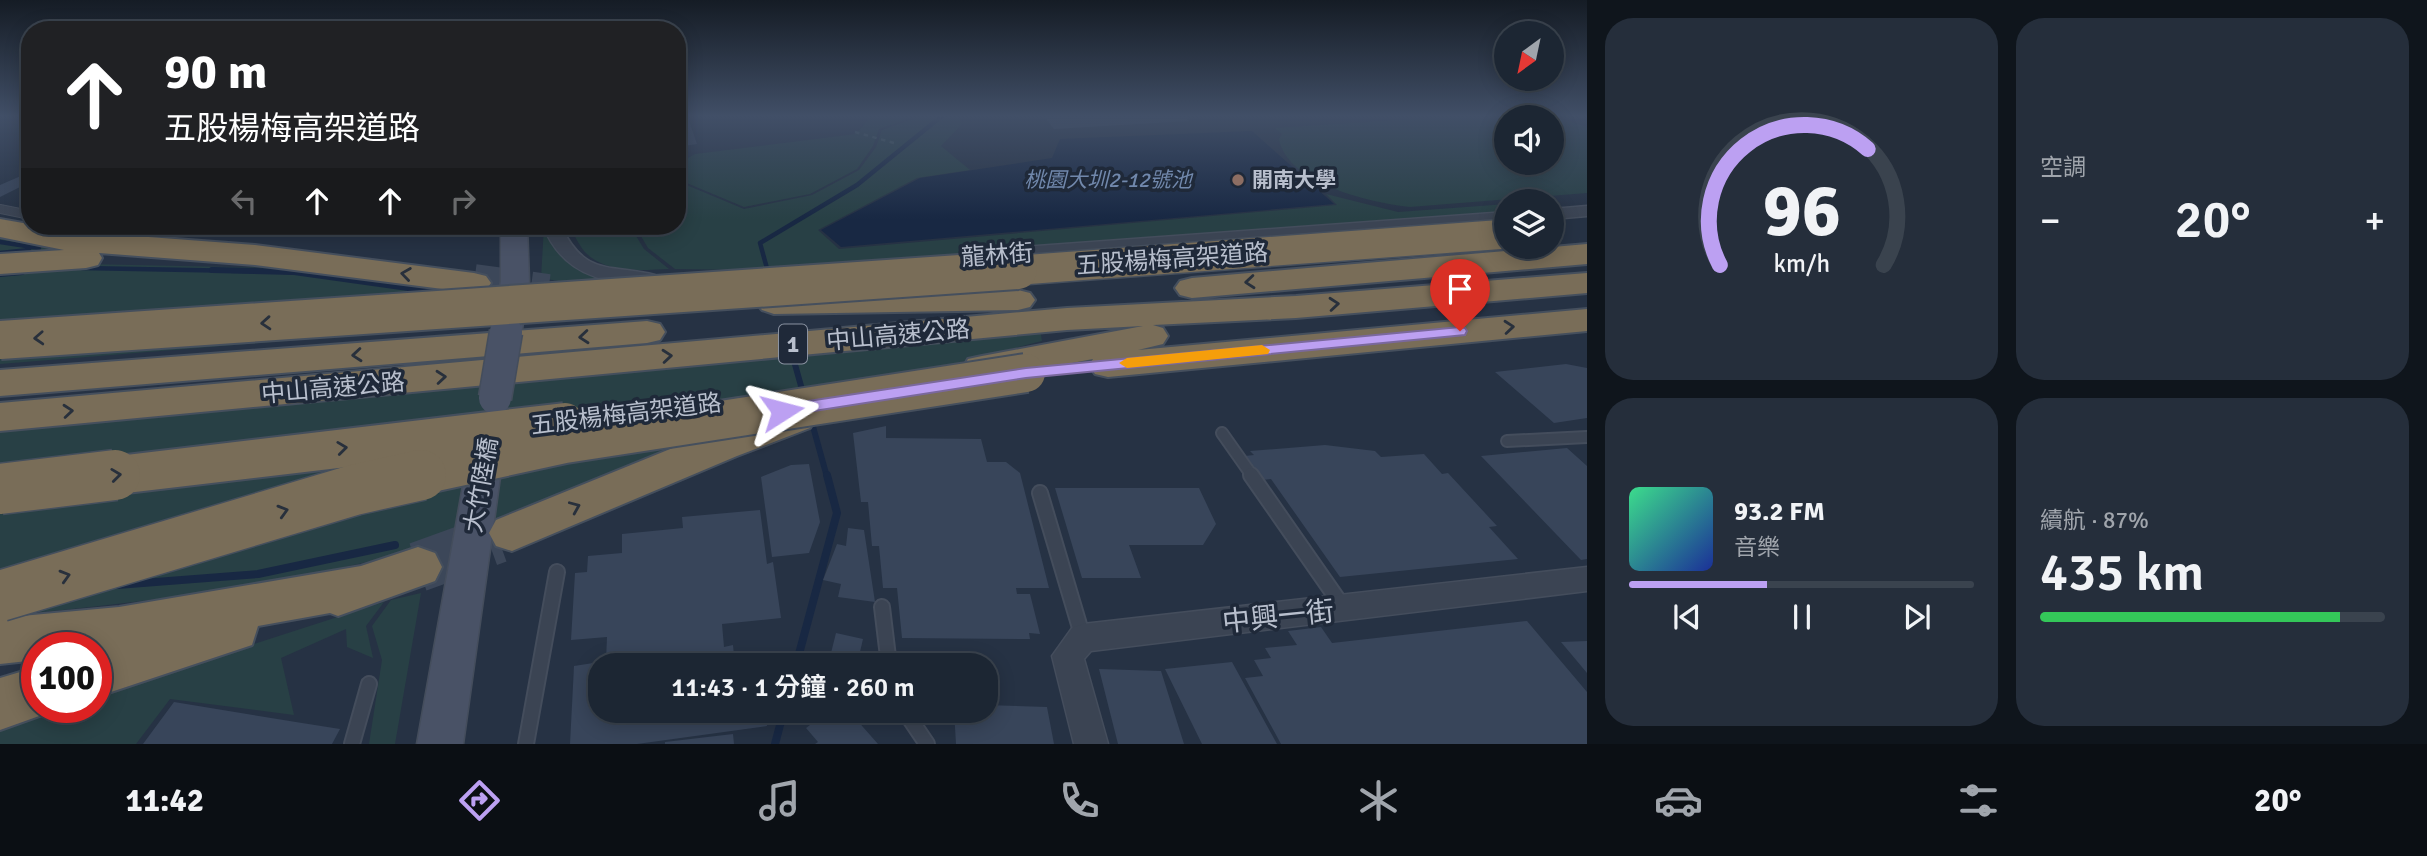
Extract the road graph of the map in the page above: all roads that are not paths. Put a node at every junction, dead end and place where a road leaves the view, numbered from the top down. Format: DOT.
graph roads {
  1 [pos="0,209"];
  2 [pos="1587,211"];
  3 [pos="21,213"];
  4 [pos="1564,213"];
  5 [pos="1494,218"];
  6 [pos="0,228"];
  7 [pos="1587,228"];
  8 [pos="1564,230"];
  9 [pos="21,232"];
  10 [pos="37,235"];
  11 [pos="514,235"];
  12 [pos="555,235"];
  13 [pos="1494,235"];
  14 [pos="1587,254"];
  15 [pos="298,261"];
  16 [pos="0,264"];
  17 [pos="474,283"];
  18 [pos="1587,283"];
  19 [pos="548,293"];
  20 [pos="1048,300"];
  21 [pos="1296,307"];
  22 [pos="1587,320"];
  23 [pos="0,340"];
  24 [pos="1026,373"];
  25 [pos="0,383"];
  26 [pos="0,417"];
  27 [pos="1222,433"];
  28 [pos="1587,436"];
  29 [pos="1507,441"];
  30 [pos="0,489"];
  31 [pos="1040,493"];
  32 [pos="512,533"];
  33 [pos="418,567"];
  34 [pos="556,572"];
  35 [pos="1587,579"];
  36 [pos="361,587"];
  37 [pos="0,596"];
  38 [pos="882,607"];
  39 [pos="1345,609"];
  40 [pos="1083,638"];
  41 [pos="0,640"];
  42 [pos="888,653"];
  43 [pos="112,668"];
  44 [pos="369,684"];
  45 [pos="21,697"];
  46 [pos="0,704"];
  47 [pos="912,723"];
  48 [pos="352,744"];
  49 [pos="440,744"];
  50 [pos="526,744"];
  51 [pos="926,744"];
  52 [pos="1091,744"];
  1 -- 3 [label="lane"];
  2 -- 4 [label="street"];
  5 -- 12 [label="street, 龍林街"];
  6 -- 9 [label="highway"];
  7 -- 8 [label="highway"];
  10 -- 15 [label="highway"];
  11 -- 49 [label="main road, 大竹陸橋, bridge"];
  13 -- 23 [label="highway, 五股楊梅高架道路 / 1, one-way, bridge"];
  14 -- 20 [label="highway, 中山高速公路 / 1, one-way"];
  15 -- 16 [label="highway"];
  17 -- 15 [label="highway, one-way"];
  21 -- 18 [label="highway, 中山高速公路 / 1, one-way"];
  19 -- 20 [label="highway"];
  20 -- 25 [label="highway, 中山高速公路 / 1, one-way"];
  26 -- 21 [label="highway, 中山高速公路 / 1, one-way"];
  32 -- 21 [label="highway, one-way"];
  24 -- 22 [label="highway, 五股楊梅高架道路 / 1, one-way"];
  30 -- 24 [label="highway, 五股楊梅高架道路 / 1, one-way, bridge"];
  37 -- 24 [label="highway, one-way, bridge"];
  27 -- 39 [label="lane"];
  28 -- 29 [label="lane"];
  31 -- 40 [label="lane"];
  33 -- 36 [label="highway"];
  34 -- 50 [label="lane"];
  35 -- 39 [label="street, 中興一街"];
  36 -- 41 [label="highway"];
  36 -- 43 [label="highway"];
  38 -- 42 [label="lane"];
  39 -- 40 [label="street, 中興一街"];
  40 -- 52 [label="street"];
  44 -- 48 [label="lane"];
  45 -- 46 [label="highway"];
  47 -- 51 [label="lane"];
}
